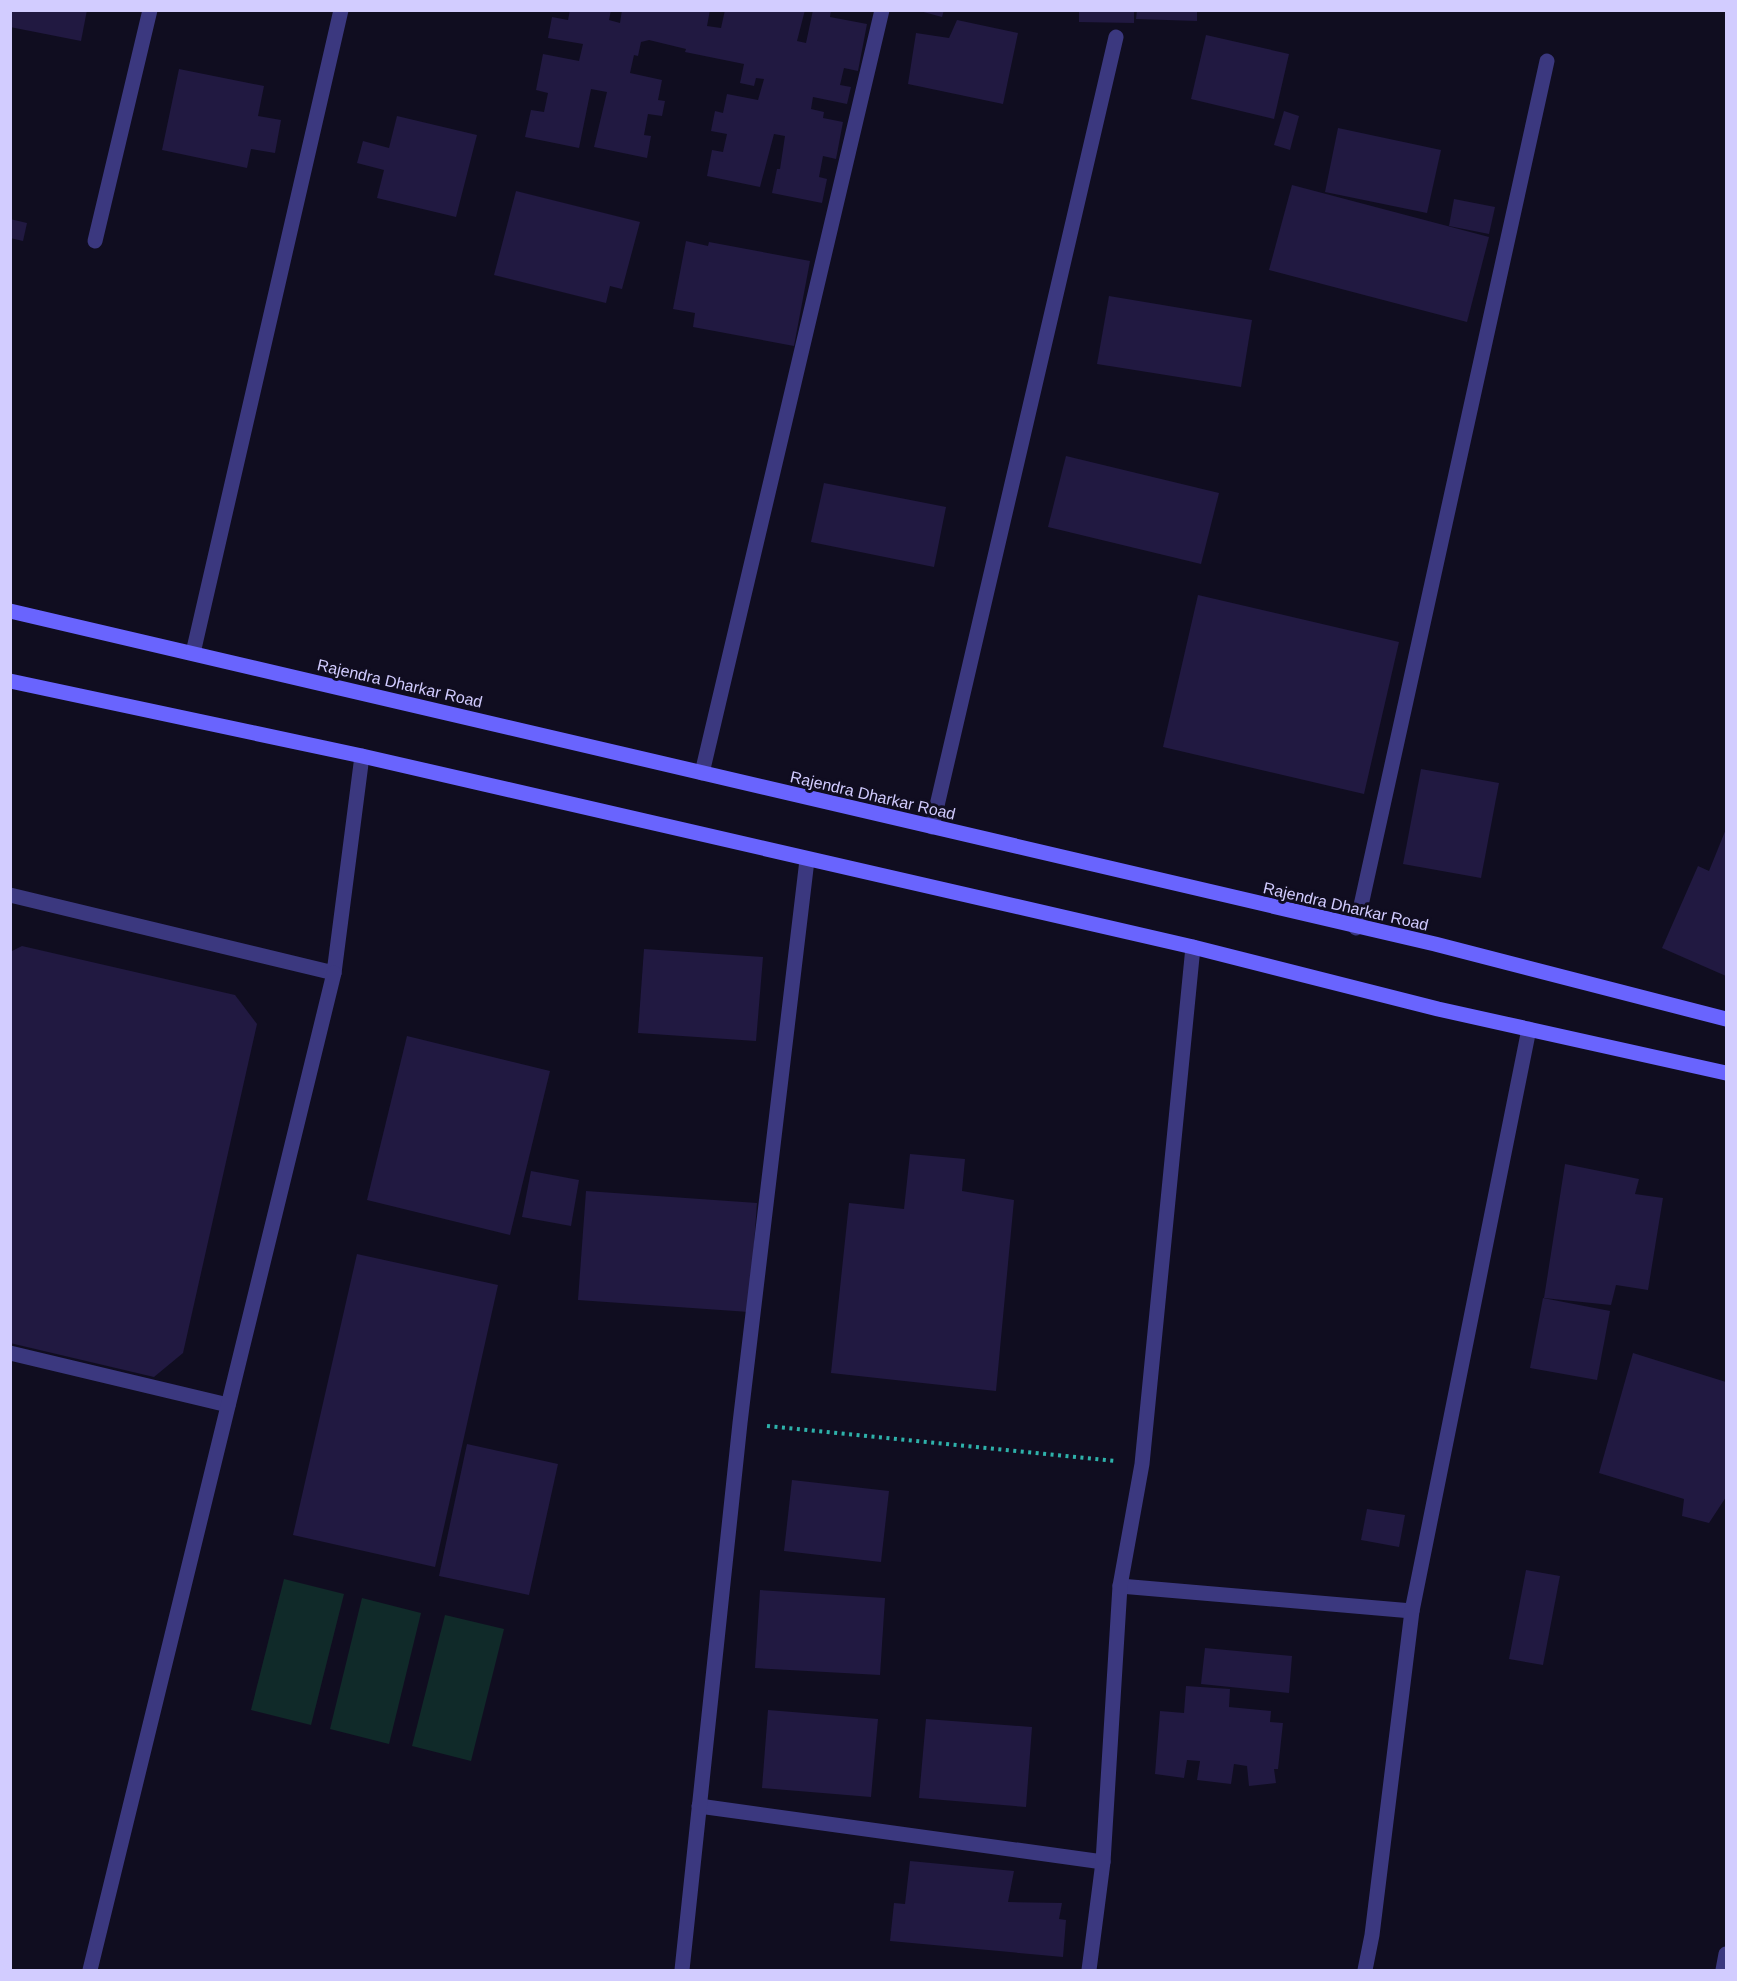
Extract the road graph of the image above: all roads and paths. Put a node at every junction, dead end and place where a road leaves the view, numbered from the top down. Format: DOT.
graph roads {
  1 [pos="150,10"];
  2 [pos="341,10"];
  3 [pos="882,10"];
  4 [pos="1116,37"];
  5 [pos="1548,61"];
  6 [pos="95,241"];
  7 [pos="10,610"];
  8 [pos="194,653"];
  9 [pos="10,681"];
  10 [pos="362,756"];
  11 [pos="702,773"];
  12 [pos="932,827"];
  13 [pos="807,860"];
  14 [pos="10,895"];
  15 [pos="1356,928"];
  16 [pos="1193,947"];
  17 [pos="334,973"];
  18 [pos="1726,1019"];
  19 [pos="1529,1029"];
  20 [pos="1726,1073"];
  21 [pos="10,1353"];
  22 [pos="228,1405"];
  23 [pos="740,1423"];
  24 [pos="1142,1464"];
  25 [pos="1120,1586"];
  26 [pos="1412,1611"];
  27 [pos="699,1806"];
  28 [pos="1103,1862"];
  29 [pos="1726,1954"];
  30 [pos="90,1971"];
  31 [pos="682,1971"];
  32 [pos="1089,1971"];
  33 [pos="1365,1971"];
  34 [pos="1723,1971"];
  1 -- 6 [label="street"];
  2 -- 8 [label="street"];
  3 -- 11 [label="street"];
  4 -- 12 [label="street"];
  5 -- 15 [label="street"];
  7 -- 8 [label="main road, Rajendra Dharkar Road"];
  8 -- 11 [label="main road, Rajendra Dharkar Road"];
  9 -- 10 [label="main road"];
  10 -- 13 [label="main road"];
  10 -- 17 [label="street"];
  11 -- 12 [label="main road, Rajendra Dharkar Road"];
  12 -- 15 [label="main road, Rajendra Dharkar Road"];
  13 -- 16 [label="main road"];
  13 -- 23 [label="street"];
  14 -- 17 [label="street"];
  15 -- 18 [label="main road, Rajendra Dharkar Road"];
  16 -- 19 [label="main road"];
  16 -- 24 [label="street"];
  17 -- 22 [label="street"];
  19 -- 20 [label="main road"];
  19 -- 26 [label="street"];
  21 -- 22 [label="street"];
  22 -- 30 [label="street"];
  23 -- 24 [label="path"];
  23 -- 27 [label="street"];
  24 -- 25 [label="street"];
  25 -- 26 [label="street"];
  25 -- 28 [label="street"];
  26 -- 33 [label="street"];
  27 -- 28 [label="street"];
  27 -- 31 [label="street"];
  28 -- 32 [label="street"];
  29 -- 34 [label="street"];
}
